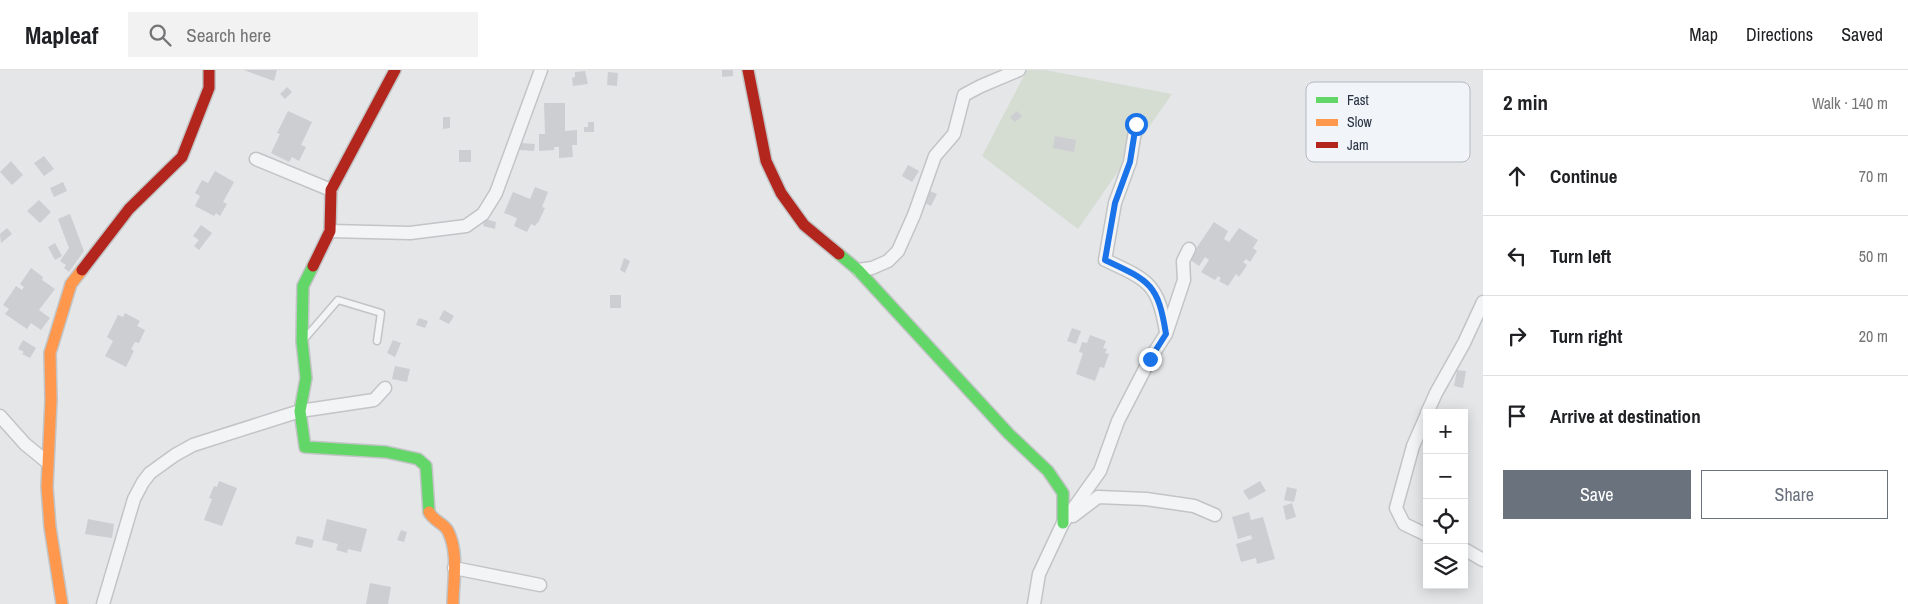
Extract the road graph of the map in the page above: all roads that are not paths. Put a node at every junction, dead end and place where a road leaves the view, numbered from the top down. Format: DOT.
graph roads {
  1 [pos="209,70"];
  2 [pos="395,70"];
  3 [pos="541,70"];
  4 [pos="748,70"];
  5 [pos="1018,70"];
  6 [pos="1136,124"];
  7 [pos="256,159"];
  8 [pos="331,190"];
  9 [pos="330,230"];
  10 [pos="1188,249"];
  11 [pos="858,270"];
  12 [pos="1483,302"];
  13 [pos="1166,334"];
  14 [pos="302,341"];
  15 [pos="377,341"];
  16 [pos="385,388"];
  17 [pos="1429,409"];
  18 [pos="300,411"];
  19 [pos="0,416"];
  20 [pos="1423,422"];
  21 [pos="48,462"];
  22 [pos="1215,515"];
  23 [pos="1063,523"];
  24 [pos="1423,533"];
  25 [pos="1468,551"];
  26 [pos="1483,560"];
  27 [pos="454,568"];
  28 [pos="540,585"];
  29 [pos="62,604"];
  30 [pos="103,604"];
  31 [pos="453,604"];
  32 [pos="1034,604"];
  1 -- 21 [label="street"];
  2 -- 8 [label="street"];
  3 -- 9 [label="street"];
  4 -- 11 [label="street"];
  5 -- 11 [label="street"];
  6 -- 13 [label="street"];
  7 -- 8 [label="street"];
  8 -- 9 [label="street"];
  9 -- 14 [label="street"];
  10 -- 13 [label="street"];
  11 -- 23 [label="street"];
  12 -- 17 [label="street"];
  13 -- 23 [label="street"];
  14 -- 15 [label="lane"];
  14 -- 18 [label="street"];
  16 -- 18 [label="street"];
  18 -- 27 [label="street"];
  18 -- 30 [label="street"];
  19 -- 21 [label="street"];
  20 -- 24 [label="street"];
  21 -- 29 [label="street"];
  22 -- 23 [label="street"];
  23 -- 32 [label="street"];
  25 -- 26 [label="street"];
  27 -- 28 [label="street"];
  27 -- 31 [label="street"];
}
